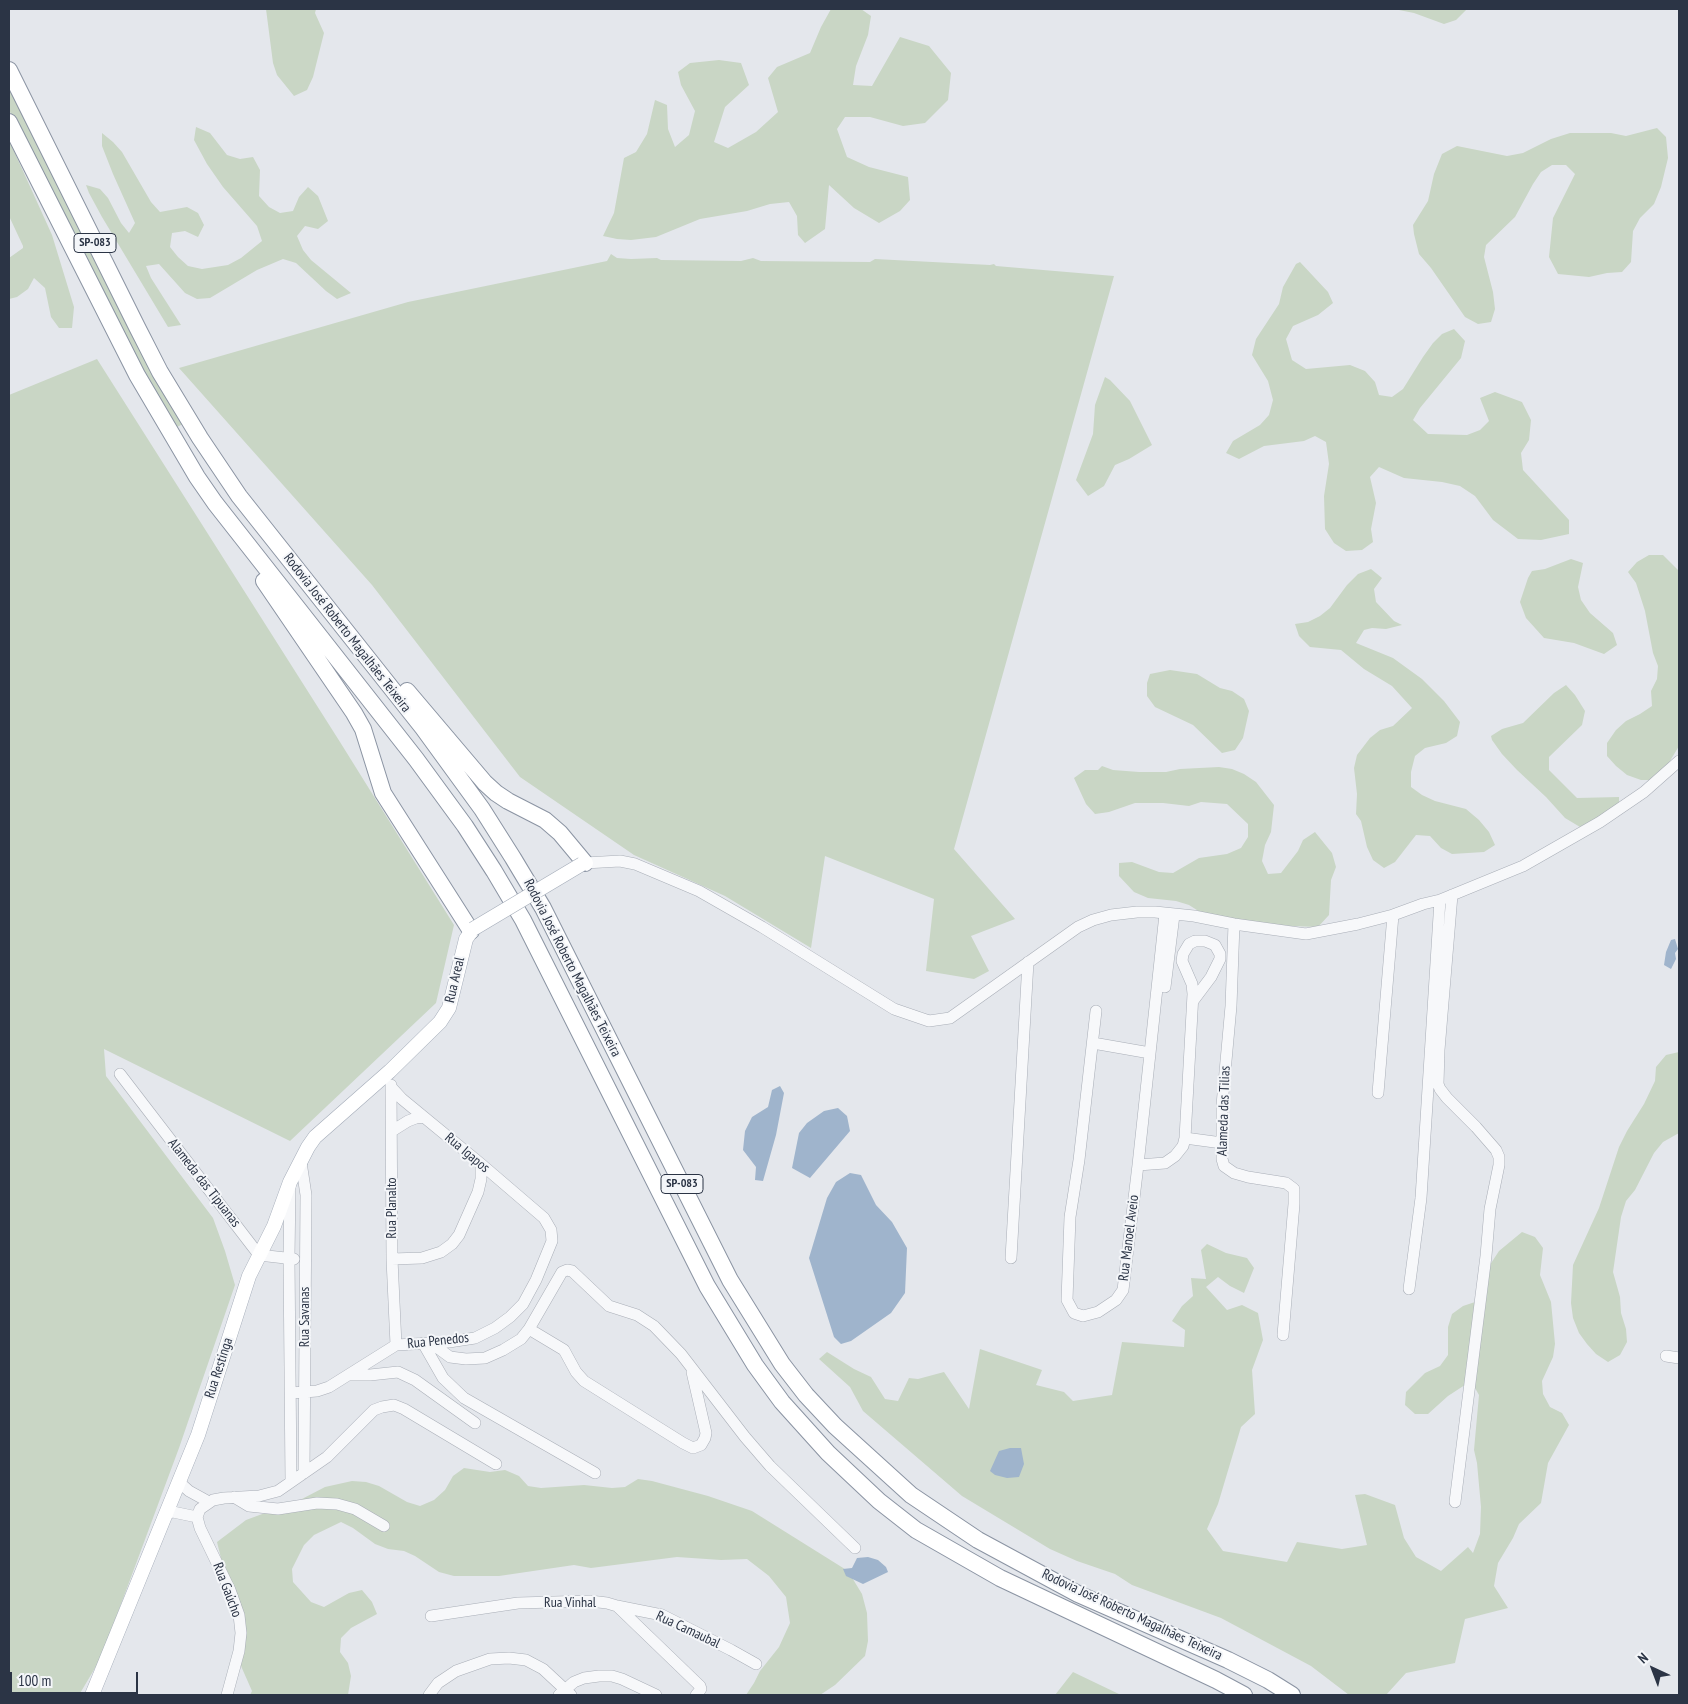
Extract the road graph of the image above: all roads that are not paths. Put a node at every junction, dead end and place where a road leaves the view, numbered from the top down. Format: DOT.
graph roads {
  1 [pos="9,70"];
  2 [pos="9,122"];
  3 [pos="215,503"];
  4 [pos="305,579"];
  5 [pos="1679,761"];
  6 [pos="584,863"];
  7 [pos="1452,895"];
  8 [pos="1440,900"];
  9 [pos="1169,914"];
  10 [pos="1393,915"];
  11 [pos="1234,924"];
  12 [pos="472,930"];
  13 [pos="1028,962"];
  14 [pos="1193,1001"];
  15 [pos="1096,1011"];
  16 [pos="1093,1043"];
  17 [pos="1150,1053"];
  18 [pos="390,1071"];
  19 [pos="120,1074"];
  20 [pos="391,1087"];
  21 [pos="1378,1093"];
  22 [pos="424,1117"];
  23 [pos="392,1131"];
  24 [pos="1185,1138"];
  25 [pos="1222,1143"];
  26 [pos="301,1162"];
  27 [pos="481,1164"];
  28 [pos="1142,1165"];
  29 [pos="290,1182"];
  30 [pos="544,1218"];
  31 [pos="260,1255"];
  32 [pos="289,1258"];
  33 [pos="1011,1258"];
  34 [pos="392,1259"];
  35 [pos="305,1260"];
  36 [pos="1409,1289"];
  37 [pos="529,1329"];
  38 [pos="1283,1335"];
  39 [pos="427,1343"];
  40 [pos="396,1345"];
  41 [pos="1666,1356"];
  42 [pos="1679,1358"];
  43 [pos="691,1367"];
  44 [pos="350,1375"];
  45 [pos="291,1393"];
  46 [pos="306,1393"];
  47 [pos="475,1423"];
  48 [pos="496,1464"];
  49 [pos="304,1473"];
  50 [pos="594,1473"];
  51 [pos="179,1482"];
  52 [pos="291,1482"];
  53 [pos="234,1497"];
  54 [pos="209,1502"];
  55 [pos="1455,1502"];
  56 [pos="166,1514"];
  57 [pos="197,1517"];
  58 [pos="384,1526"];
  59 [pos="855,1548"];
  60 [pos="617,1606"];
  61 [pos="431,1616"];
  62 [pos="756,1664"];
  63 [pos="565,1693"];
  64 [pos="697,1694"];
  65 [pos="93,1695"];
  66 [pos="227,1695"];
  67 [pos="429,1695"];
  68 [pos="656,1695"];
  69 [pos="1244,1695"];
  70 [pos="1292,1695"];
  1 -- 4 [label="highway, Rodovia José Roberto Magalhães Teixeira / SP-083"];
  2 -- 3 [label="highway, Rodovia José Roberto Magalhães Teixeira / SP-083"];
  3 -- 12 [label="highway"];
  3 -- 69 [label="highway, Rodovia José Roberto Magalhães Teixeira / SP-083"];
  4 -- 6 [label="highway"];
  4 -- 70 [label="highway, Rodovia José Roberto Magalhães Teixeira / SP-083"];
  5 -- 7 [label="street"];
  6 -- 12 [label="main road, bridge"];
  6 -- 13 [label="street"];
  7 -- 8 [label="street"];
  7 -- 55 [label="street"];
  8 -- 10 [label="street"];
  8 -- 36 [label="street"];
  9 -- 11 [label="street"];
  9 -- 13 [label="street"];
  9 -- 17 [label="street, Rua Manoel Aveio"];
  9 -- 28 [label="street"];
  10 -- 11 [label="street"];
  10 -- 21 [label="street"];
  11 -- 25 [label="street, Alameda das Tilias"];
  12 -- 18 [label="main road, Rua Areal"];
  13 -- 33 [label="street"];
  14 -- 14 [label="street"];
  14 -- 24 [label="street"];
  15 -- 16 [label="street, Rua Manoel Aveio"];
  16 -- 17 [label="street"];
  16 -- 28 [label="street, Rua Manoel Aveio"];
  17 -- 28 [label="street, Rua Manoel Aveio"];
  18 -- 20 [label="street, Rua Planalto"];
  18 -- 26 [label="main road, Rua Restinga"];
  19 -- 31 [label="street, Alameda das Tipuanas"];
  20 -- 22 [label="street, Rua Igapos"];
  20 -- 23 [label="street, Rua Planalto"];
  22 -- 23 [label="street"];
  22 -- 27 [label="street, Rua Igapos"];
  23 -- 34 [label="street, Rua Planalto"];
  24 -- 25 [label="street"];
  24 -- 28 [label="street"];
  25 -- 38 [label="street, Alameda das Tilias"];
  26 -- 29 [label="main road, Rua Restinga"];
  26 -- 35 [label="street, Rua Savanas"];
  27 -- 30 [label="street, Rua Igapos"];
  27 -- 34 [label="street"];
  29 -- 31 [label="main road, Rua Restinga"];
  29 -- 32 [label="street, Rua Savanas"];
  30 -- 39 [label="street, Rua Penedos"];
  31 -- 32 [label="street"];
  31 -- 51 [label="main road, Rua Restinga"];
  32 -- 35 [label="street"];
  32 -- 45 [label="street, Rua Savanas"];
  34 -- 40 [label="street, Rua Planalto"];
  35 -- 46 [label="street, Rua Savanas"];
  37 -- 39 [label="street"];
  37 -- 43 [label="street"];
  37 -- 43 [label="street"];
  39 -- 40 [label="street, Rua Penedos"];
  39 -- 50 [label="street"];
  40 -- 44 [label="street, Rua Penedos"];
  41 -- 42 [label="street"];
  43 -- 59 [label="street"];
  44 -- 46 [label="street, Rua Penedos"];
  44 -- 47 [label="street"];
  45 -- 46 [label="street, Rua Penedos"];
  45 -- 52 [label="street, Rua Savanas"];
  46 -- 49 [label="street, Rua Savanas"];
  48 -- 49 [label="street"];
  49 -- 52 [label="street"];
  51 -- 54 [label="street"];
  51 -- 56 [label="main road, Rua Restinga"];
  52 -- 53 [label="street"];
  53 -- 54 [label="street"];
  53 -- 58 [label="street"];
  54 -- 57 [label="street"];
  56 -- 57 [label="street"];
  56 -- 65 [label="main road, Rua Restinga"];
  57 -- 66 [label="street, Rua Gaúcho"];
  60 -- 61 [label="street, Rua Vinhal"];
  60 -- 62 [label="street, Rua Camaubal"];
  60 -- 64 [label="street"];
  63 -- 67 [label="street"];
  63 -- 68 [label="street"];
}
